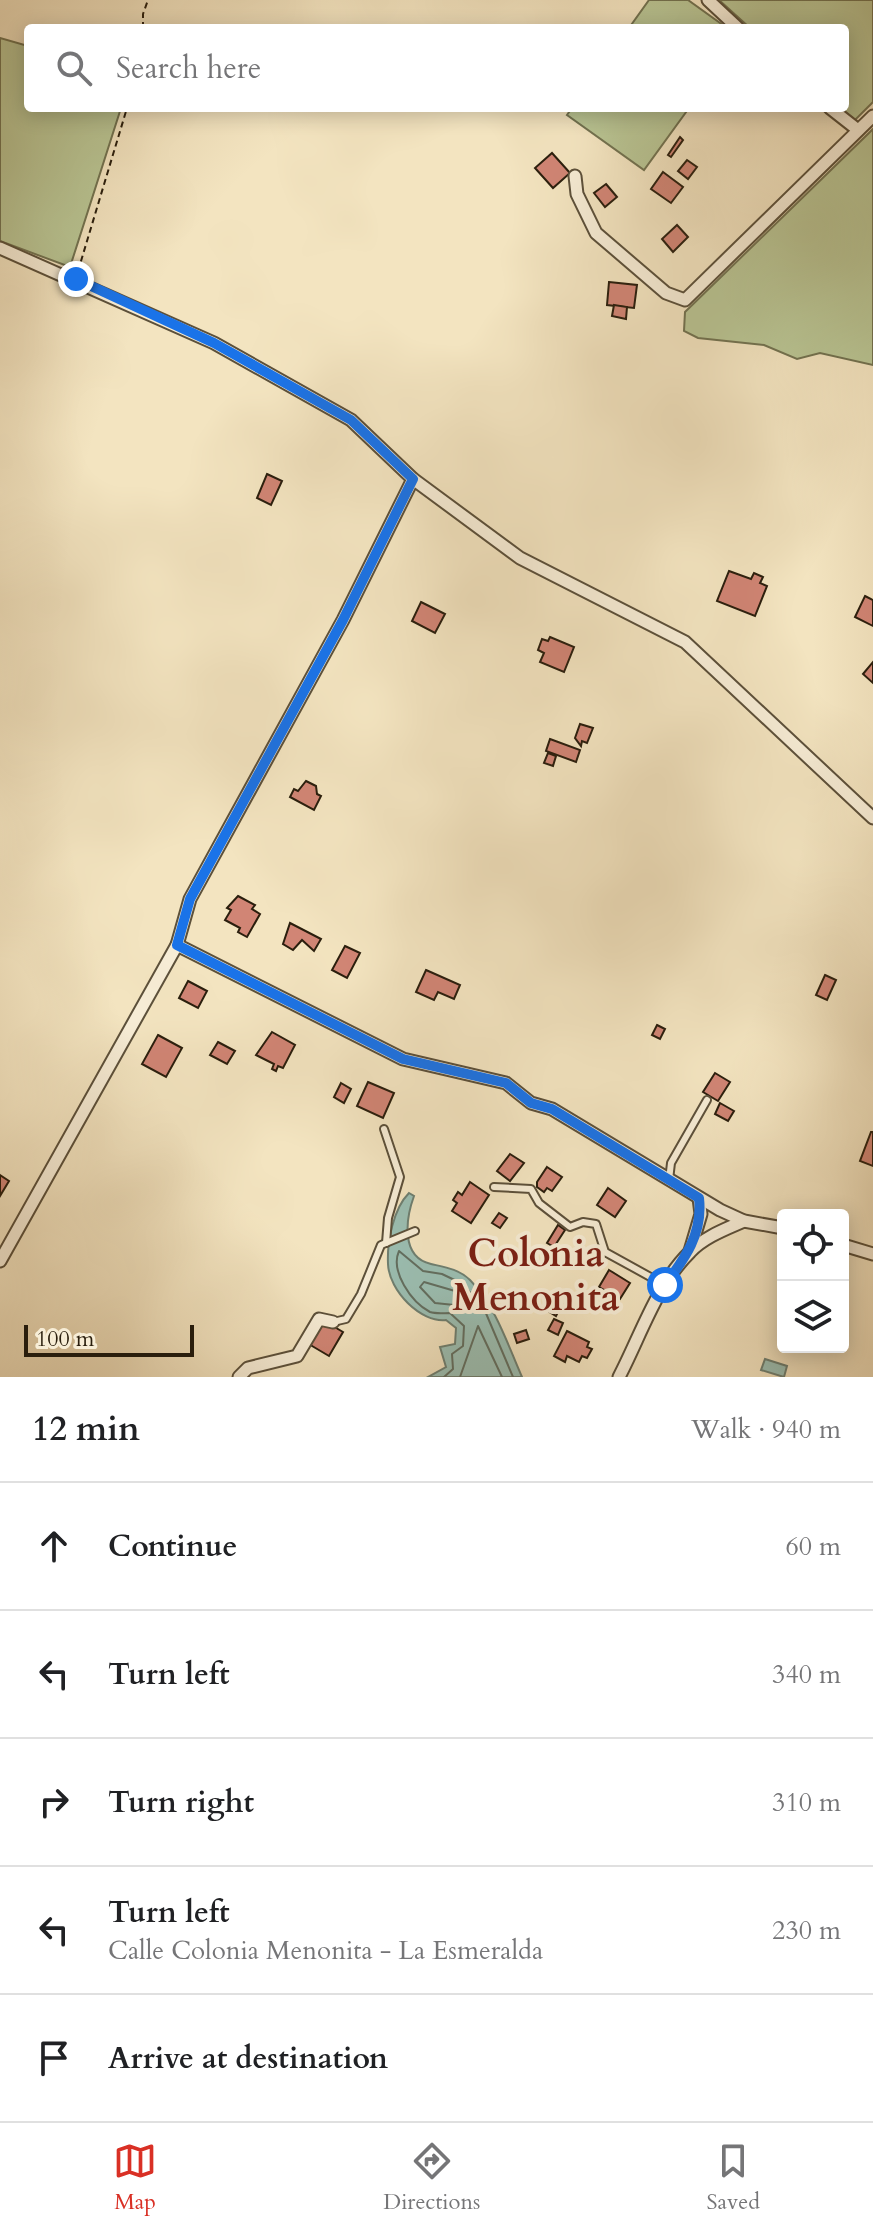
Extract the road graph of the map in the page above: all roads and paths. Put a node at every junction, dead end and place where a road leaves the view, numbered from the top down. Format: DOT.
graph roads {
  1 [pos="148,0"];
  2 [pos="708,0"];
  3 [pos="143,24"];
  4 [pos="734,24"];
  5 [pos="126,112"];
  6 [pos="835,112"];
  7 [pos="873,116"];
  8 [pos="858,130"];
  9 [pos="575,176"];
  10 [pos="0,248"];
  11 [pos="76,279"];
  12 [pos="413,479"];
  13 [pos="873,818"];
  14 [pos="177,945"];
  15 [pos="707,1100"];
  16 [pos="384,1129"];
  17 [pos="669,1180"];
  18 [pos="494,1187"];
  19 [pos="699,1198"];
  20 [pos="744,1221"];
  21 [pos="777,1227"];
  22 [pos="415,1231"];
  23 [pos="388,1242"];
  24 [pos="849,1247"];
  25 [pos="690,1252"];
  26 [pos="873,1254"];
  27 [pos="0,1261"];
  28 [pos="665,1285"];
  29 [pos="333,1322"];
  30 [pos="239,1377"];
  31 [pos="619,1377"];
  1 -- 3 [label="path"];
  2 -- 4 [label="street"];
  5 -- 11 [label="path"];
  6 -- 8 [label="street"];
  7 -- 8 [label="street"];
  8 -- 9 [label="street"];
  10 -- 11 [label="street"];
  11 -- 12 [label="street"];
  12 -- 13 [label="street"];
  12 -- 14 [label="street"];
  14 -- 17 [label="street"];
  14 -- 27 [label="street"];
  15 -- 17 [label="lane"];
  16 -- 23 [label="lane"];
  17 -- 19 [label="street"];
  18 -- 28 [label="lane"];
  19 -- 20 [label="street"];
  19 -- 25 [label="street"];
  20 -- 21 [label="street"];
  20 -- 25 [label="street"];
  22 -- 23 [label="lane"];
  23 -- 29 [label="lane"];
  24 -- 26 [label="street"];
  25 -- 28 [label="street"];
  28 -- 31 [label="street"];
  29 -- 30 [label="street"];
}
